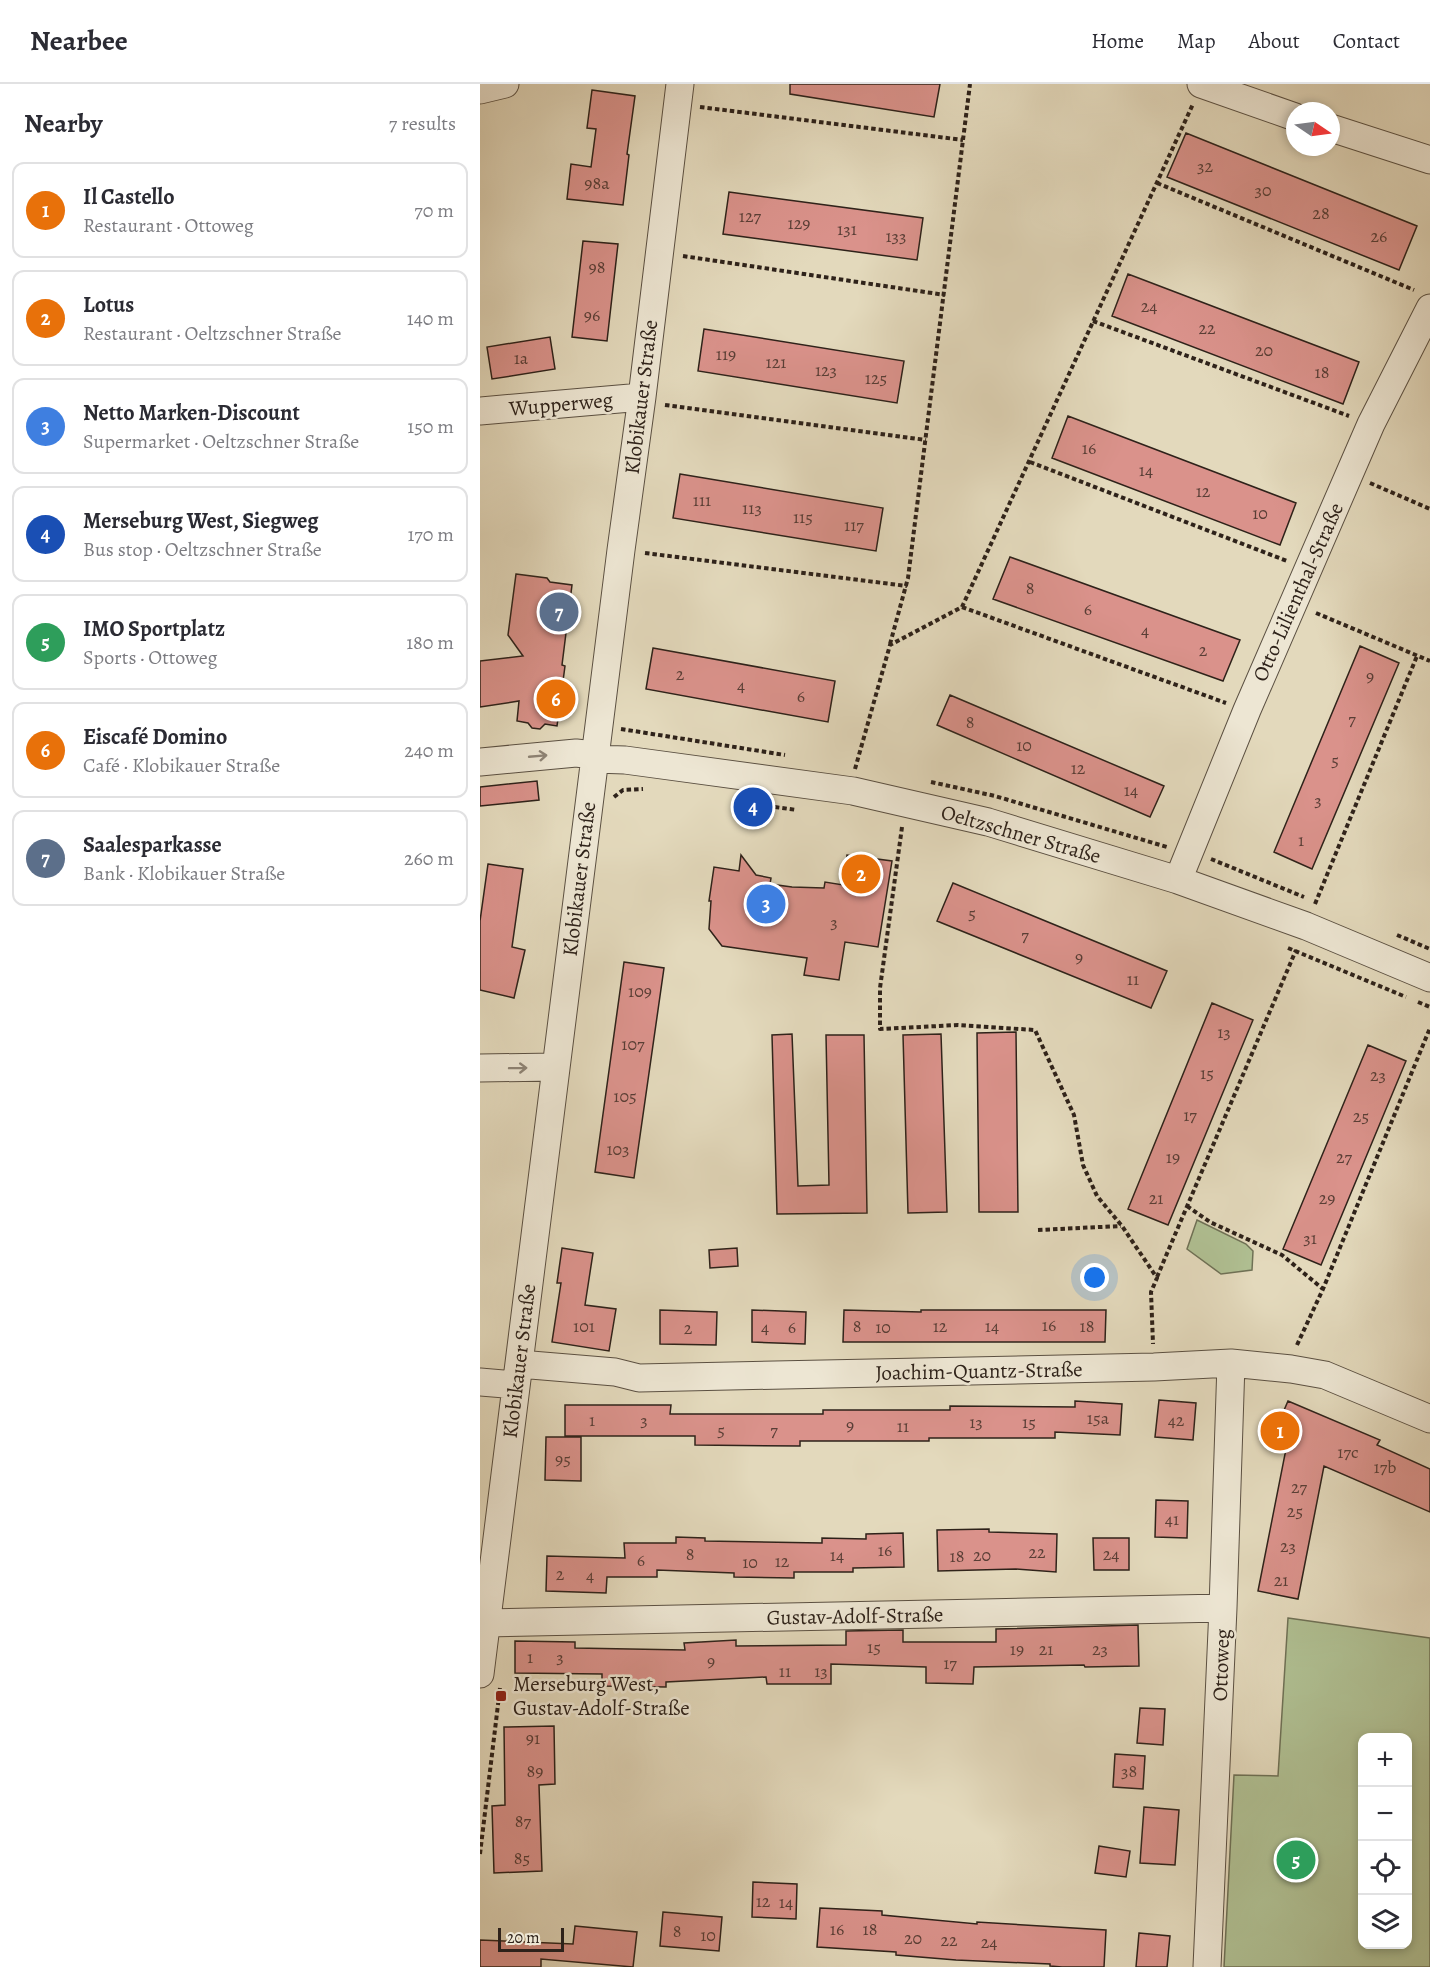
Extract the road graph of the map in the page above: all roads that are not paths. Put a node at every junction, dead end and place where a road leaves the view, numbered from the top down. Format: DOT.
graph roads {
  1 [pos="506,84"];
  2 [pos="1202,84"];
  3 [pos="480,90"];
  4 [pos="679,94"];
  5 [pos="1286,114"];
  6 [pos="1340,131"];
  7 [pos="1429,157"];
  8 [pos="1424,300"];
  9 [pos="642,397"];
  10 [pos="480,411"];
  11 [pos="594,759"];
  12 [pos="480,762"];
  13 [pos="1178,880"];
  14 [pos="1430,978"];
  15 [pos="556,1067"];
  16 [pos="480,1068"];
  17 [pos="1231,1363"];
  18 [pos="517,1375"];
  19 [pos="480,1382"];
  20 [pos="1430,1419"];
  21 [pos="1223,1608"];
  22 [pos="486,1623"];
  23 [pos="480,1674"];
  24 [pos="1207,1967"];
  1 -- 3 [label="street"];
  2 -- 5 [label="street"];
  4 -- 9 [label="street, Klobikauer Straße"];
  6 -- 7 [label="street"];
  8 -- 13 [label="street, Otto-Lilienthal-Straße"];
  9 -- 10 [label="street, Wupperweg"];
  9 -- 11 [label="street, Klobikauer Straße"];
  12 -- 11 [label="street, Oeltzschner Straße, one-way"];
  11 -- 13 [label="street, Oeltzschner Straße"];
  11 -- 15 [label="street, Klobikauer Straße"];
  13 -- 14 [label="street, Oeltzschner Straße"];
  16 -- 15 [label="street, one-way"];
  15 -- 18 [label="street, Klobikauer Straße"];
  17 -- 18 [label="street, Joachim-Quantz-Straße"];
  17 -- 20 [label="street, Joachim-Quantz-Straße"];
  17 -- 21 [label="street, Ottoweg"];
  18 -- 19 [label="street, Joachim-Quantz-Straße"];
  18 -- 22 [label="street, Klobikauer Straße"];
  21 -- 22 [label="street, Gustav-Adolf-Straße"];
  21 -- 24 [label="street, Ottoweg"];
  22 -- 23 [label="street, Klobikauer Straße"];
}
